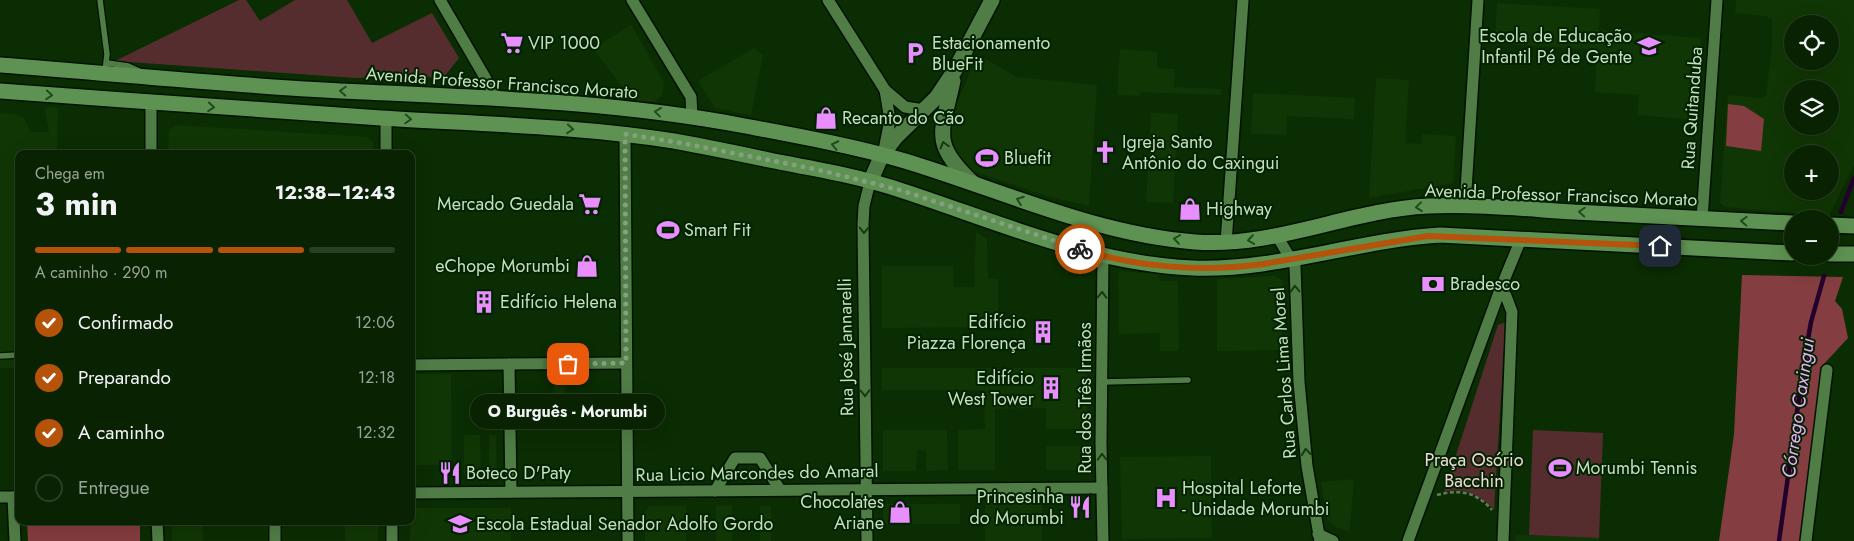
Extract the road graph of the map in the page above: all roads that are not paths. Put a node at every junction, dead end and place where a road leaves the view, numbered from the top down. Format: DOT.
graph roads {
  1 [pos="100,0"];
  2 [pos="440,0"];
  3 [pos="632,0"];
  4 [pos="828,0"];
  5 [pos="992,0"];
  6 [pos="1243,0"];
  7 [pos="1478,0"];
  8 [pos="1717,0"];
  9 [pos="0,65"];
  10 [pos="106,68"];
  11 [pos="955,70"];
  12 [pos="885,90"];
  13 [pos="0,91"];
  14 [pos="497,98"];
  15 [pos="151,102"];
  16 [pos="924,110"];
  17 [pos="692,117"];
  18 [pos="386,118"];
  19 [pos="625,134"];
  20 [pos="152,150"];
  21 [pos="386,150"];
  22 [pos="882,156"];
  23 [pos="870,182"];
  24 [pos="973,183"];
  25 [pos="1465,206"];
  26 [pos="1702,219"];
  27 [pos="1784,223"];
  28 [pos="1839,225"];
  29 [pos="1854,226"];
  30 [pos="1277,236"];
  31 [pos="1521,239"];
  32 [pos="1226,243"];
  33 [pos="1784,253"];
  34 [pos="1839,254"];
  35 [pos="1854,254"];
  36 [pos="1103,255"];
  37 [pos="1292,260"];
  38 [pos="1500,290"];
  39 [pos="15,355"];
  40 [pos="0,356"];
  41 [pos="626,363"];
  42 [pos="509,364"];
  43 [pos="415,365"];
  44 [pos="1827,370"];
  45 [pos="1188,380"];
  46 [pos="1102,382"];
  47 [pos="1102,488"];
  48 [pos="866,489"];
  49 [pos="780,490"];
  50 [pos="715,491"];
  51 [pos="511,492"];
  52 [pos="627,492"];
  53 [pos="415,493"];
  54 [pos="0,497"];
  55 [pos="15,497"];
  56 [pos="15,525"];
  57 [pos="157,525"];
  58 [pos="275,525"];
  59 [pos="392,525"];
  60 [pos="1319,538"];
  61 [pos="1405,539"];
  62 [pos="15,541"];
  63 [pos="158,541"];
  64 [pos="275,541"];
  65 [pos="392,541"];
  66 [pos="628,541"];
  67 [pos="867,541"];
  68 [pos="1104,541"];
  69 [pos="1333,541"];
  70 [pos="1504,541"];
  71 [pos="1806,541"];
  1 -- 10 [label="lane"];
  2 -- 14 [label="street"];
  3 -- 17 [label="street"];
  4 -- 12 [label="street"];
  5 -- 11 [label="main road"];
  6 -- 32 [label="street"];
  7 -- 25 [label="street"];
  8 -- 26 [label="street, Rua Quitanduba"];
  9 -- 10 [label="highway, Avenida Professor Francisco Morato"];
  14 -- 10 [label="highway, Avenida Professor Francisco Morato, one-way"];
  11 -- 16 [label="main road, Rua José Jannarelli"];
  24 -- 11 [label="main road, one-way"];
  12 -- 16 [label="street"];
  12 -- 22 [label="street"];
  13 -- 15 [label="highway, one-way"];
  17 -- 14 [label="highway, Avenida Professor Francisco Morato, one-way"];
  15 -- 18 [label="highway, one-way"];
  15 -- 20 [label="street"];
  16 -- 22 [label="main road, Rua José Jannarelli"];
  22 -- 17 [label="highway, Avenida Professor Francisco Morato, one-way"];
  18 -- 19 [label="highway, one-way"];
  18 -- 21 [label="street"];
  19 -- 23 [label="highway"];
  19 -- 41 [label="street"];
  22 -- 23 [label="main road, Rua José Jannarelli"];
  22 -- 24 [label="highway, Avenida Professor Francisco Morato"];
  23 -- 36 [label="highway"];
  23 -- 48 [label="street, Rua José Jannarelli, one-way"];
  32 -- 24 [label="highway, Avenida Professor Francisco Morato, one-way"];
  26 -- 25 [label="highway, Avenida Professor Francisco Morato, one-way"];
  25 -- 30 [label="highway, Avenida Professor Francisco Morato, one-way"];
  27 -- 26 [label="highway, Avenida Professor Francisco Morato, one-way"];
  28 -- 29 [label="highway"];
  30 -- 32 [label="highway, Avenida Professor Francisco Morato, one-way"];
  30 -- 37 [label="street, Rua Carlos Lima Morel"];
  31 -- 33 [label="highway"];
  31 -- 37 [label="highway"];
  31 -- 38 [label="street"];
  34 -- 35 [label="highway"];
  36 -- 37 [label="highway"];
  46 -- 36 [label="street, Rua dos Três Irmãos, one-way"];
  60 -- 37 [label="street, Rua Carlos Lima Morel, one-way"];
  38 -- 61 [label="street"];
  38 -- 70 [label="street"];
  39 -- 40 [label="lane"];
  41 -- 42 [label="street"];
  41 -- 52 [label="street"];
  42 -- 43 [label="street"];
  42 -- 51 [label="street"];
  44 -- 71 [label="street"];
  45 -- 46 [label="lane"];
  47 -- 46 [label="street, Rua dos Três Irmãos, one-way"];
  47 -- 48 [label="street, Rua Licio Marcondes do Amaral"];
  47 -- 68 [label="street, Rua dos Três Irmãos"];
  48 -- 49 [label="street, Rua Licio Marcondes do Amaral"];
  48 -- 67 [label="street, Rua José Jannarelli"];
  49 -- 50 [label="street, Rua Licio Marcondes do Amaral"];
  49 -- 50 [label="street"];
  50 -- 52 [label="street, Rua Licio Marcondes do Amaral"];
  51 -- 52 [label="street, Rua Licio Marcondes do Amaral"];
  51 -- 53 [label="street, Rua Licio Marcondes do Amaral"];
  52 -- 66 [label="street"];
  54 -- 55 [label="street"];
  56 -- 62 [label="street"];
  57 -- 63 [label="street"];
  58 -- 64 [label="street"];
  59 -- 65 [label="street"];
  60 -- 69 [label="street"];
}
